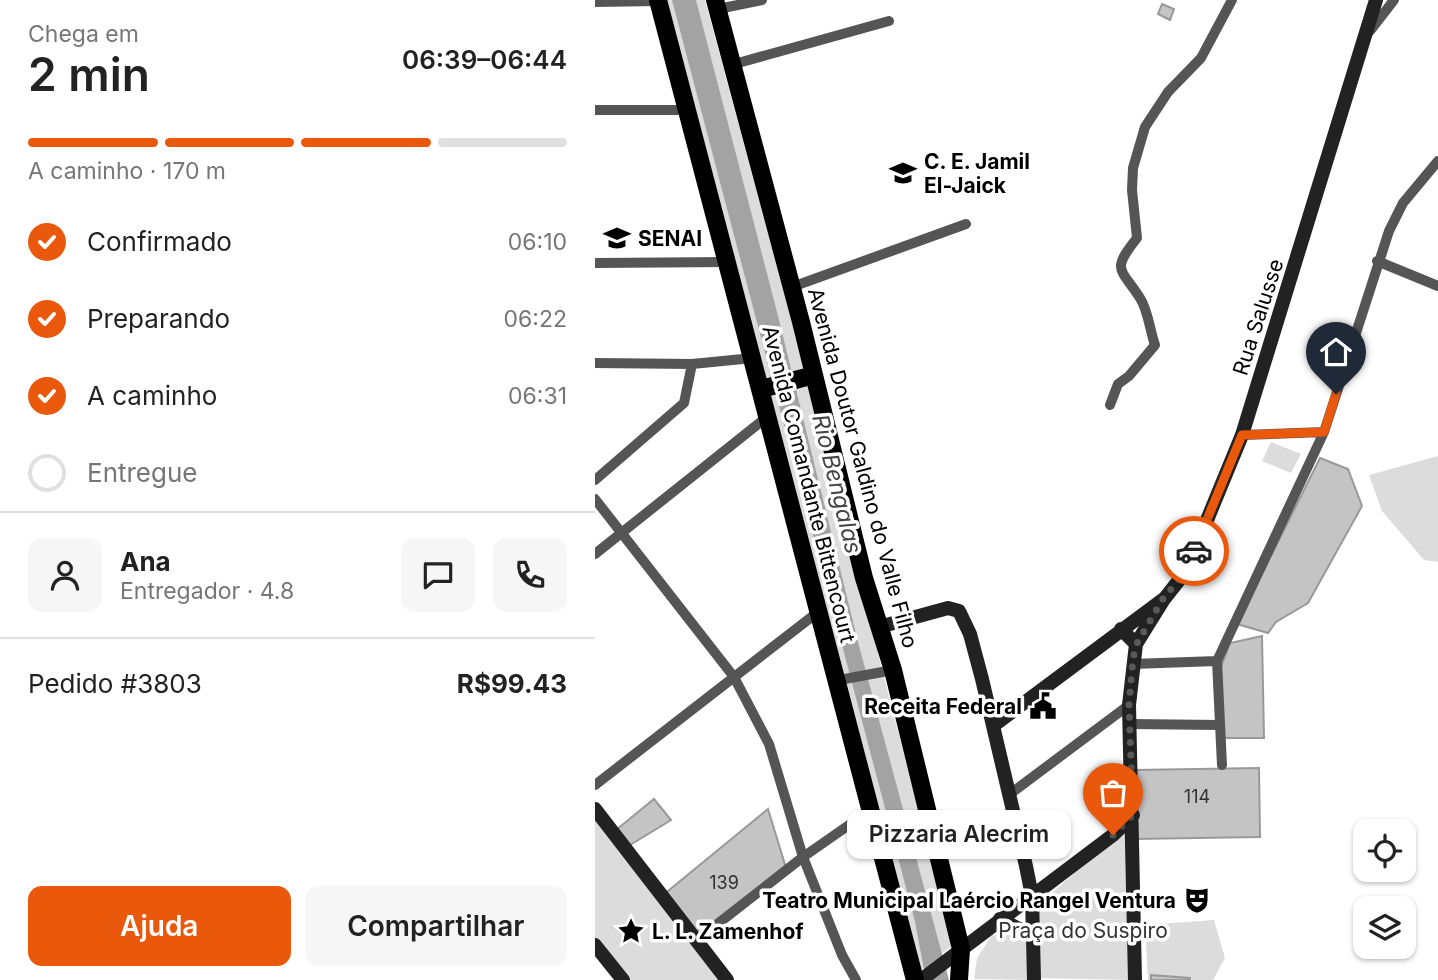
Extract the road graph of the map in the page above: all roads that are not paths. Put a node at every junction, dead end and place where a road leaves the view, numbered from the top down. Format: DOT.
graph roads {
  1 [pos="762,0"];
  2 [pos="1232,0"];
  3 [pos="1376,0"];
  4 [pos="1394,0"];
  5 [pos="658,1"];
  6 [pos="595,2"];
  7 [pos="717,5"];
  8 [pos="889,20"];
  9 [pos="1365,37"];
  10 [pos="731,65"];
  11 [pos="595,110"];
  12 [pos="689,110"];
  13 [pos="1438,161"];
  14 [pos="966,225"];
  15 [pos="1377,261"];
  16 [pos="729,262"];
  17 [pos="595,263"];
  18 [pos="1438,286"];
  19 [pos="792,287"];
  20 [pos="753,358"];
  21 [pos="595,363"];
  22 [pos="692,364"];
  23 [pos="809,377"];
  24 [pos="765,388"];
  25 [pos="1110,405"];
  26 [pos="767,417"];
  27 [pos="1324,432"];
  28 [pos="1242,435"];
  29 [pos="595,480"];
  30 [pos="595,499"];
  31 [pos="623,531"];
  32 [pos="595,554"];
  33 [pos="1164,597"];
  34 [pos="818,612"];
  35 [pos="879,627"];
  36 [pos="1121,629"];
  37 [pos="1136,645"];
  38 [pos="1217,661"];
  39 [pos="1132,664"];
  40 [pos="893,670"];
  41 [pos="734,677"];
  42 [pos="834,681"];
  43 [pos="1129,705"];
  44 [pos="1130,724"];
  45 [pos="1220,725"];
  46 [pos="993,726"];
  47 [pos="1222,765"];
  48 [pos="595,785"];
  49 [pos="1010,794"];
  50 [pos="595,809"];
  51 [pos="872,809"];
  52 [pos="1133,815"];
  53 [pos="803,857"];
  54 [pos="1032,896"];
  55 [pos="1000,919"];
  56 [pos="1031,935"];
  57 [pos="697,940"];
  58 [pos="595,945"];
  59 [pos="955,953"];
  60 [pos="920,979"];
  61 [pos="623,980"];
  62 [pos="727,980"];
  63 [pos="856,980"];
  64 [pos="960,980"];
  65 [pos="1035,980"];
  66 [pos="1135,980"];
  1 -- 7 [label="street"];
  2 -- 25 [label="street"];
  3 -- 9 [label="street, Rua Salusse"];
  4 -- 9 [label="street"];
  5 -- 6 [label="street"];
  5 -- 12 [label="main road, Avenida Comandante Bittencourt"];
  7 -- 10 [label="main road, Avenida Doutor Galdino do Valle Filho"];
  8 -- 10 [label="street"];
  9 -- 28 [label="street, Rua Salusse"];
  10 -- 19 [label="main road, Avenida Doutor Galdino do Valle Filho"];
  11 -- 12 [label="street"];
  12 -- 16 [label="main road, Avenida Comandante Bittencourt"];
  13 -- 15 [label="street"];
  14 -- 19 [label="street"];
  15 -- 18 [label="street"];
  15 -- 27 [label="street"];
  16 -- 17 [label="street"];
  16 -- 20 [label="main road, Avenida Comandante Bittencourt"];
  19 -- 23 [label="main road, Avenida Doutor Galdino do Valle Filho"];
  20 -- 22 [label="street"];
  20 -- 24 [label="main road, Avenida Comandante Bittencourt"];
  21 -- 22 [label="street"];
  22 -- 29 [label="street"];
  23 -- 24 [label="main road"];
  23 -- 35 [label="main road, Avenida Doutor Galdino do Valle Filho"];
  24 -- 26 [label="main road, Avenida Comandante Bittencourt"];
  26 -- 31 [label="street"];
  26 -- 34 [label="main road, Avenida Comandante Bittencourt"];
  27 -- 28 [label="street"];
  27 -- 38 [label="street"];
  28 -- 33 [label="street, Rua Salusse"];
  30 -- 31 [label="street"];
  31 -- 32 [label="street"];
  31 -- 41 [label="street"];
  33 -- 36 [label="street"];
  33 -- 37 [label="street"];
  34 -- 41 [label="street"];
  34 -- 42 [label="main road, Avenida Comandante Bittencourt"];
  35 -- 40 [label="main road, Avenida Doutor Galdino do Valle Filho"];
  35 -- 46 [label="street"];
  36 -- 37 [label="street"];
  36 -- 46 [label="street"];
  37 -- 39 [label="street"];
  38 -- 39 [label="street"];
  38 -- 45 [label="street"];
  39 -- 43 [label="street"];
  40 -- 42 [label="street"];
  40 -- 59 [label="main road, Avenida Doutor Galdino do Valle Filho"];
  41 -- 48 [label="street"];
  41 -- 53 [label="street"];
  42 -- 51 [label="main road, Avenida Comandante Bittencourt"];
  43 -- 44 [label="street"];
  43 -- 49 [label="street"];
  44 -- 45 [label="street"];
  44 -- 52 [label="street"];
  45 -- 47 [label="street"];
  46 -- 49 [label="street"];
  49 -- 54 [label="street"];
  50 -- 57 [label="street"];
  51 -- 53 [label="street"];
  51 -- 60 [label="main road, Avenida Comandante Bittencourt"];
  52 -- 54 [label="street"];
  52 -- 66 [label="street"];
  53 -- 57 [label="street"];
  53 -- 63 [label="street"];
  54 -- 55 [label="street"];
  54 -- 56 [label="street"];
  55 -- 56 [label="street"];
  55 -- 59 [label="street"];
  56 -- 65 [label="street"];
  57 -- 62 [label="street"];
  58 -- 61 [label="street"];
  59 -- 60 [label="street"];
  59 -- 64 [label="main road, Avenida Doutor Galdino do Valle Filho"];
}
